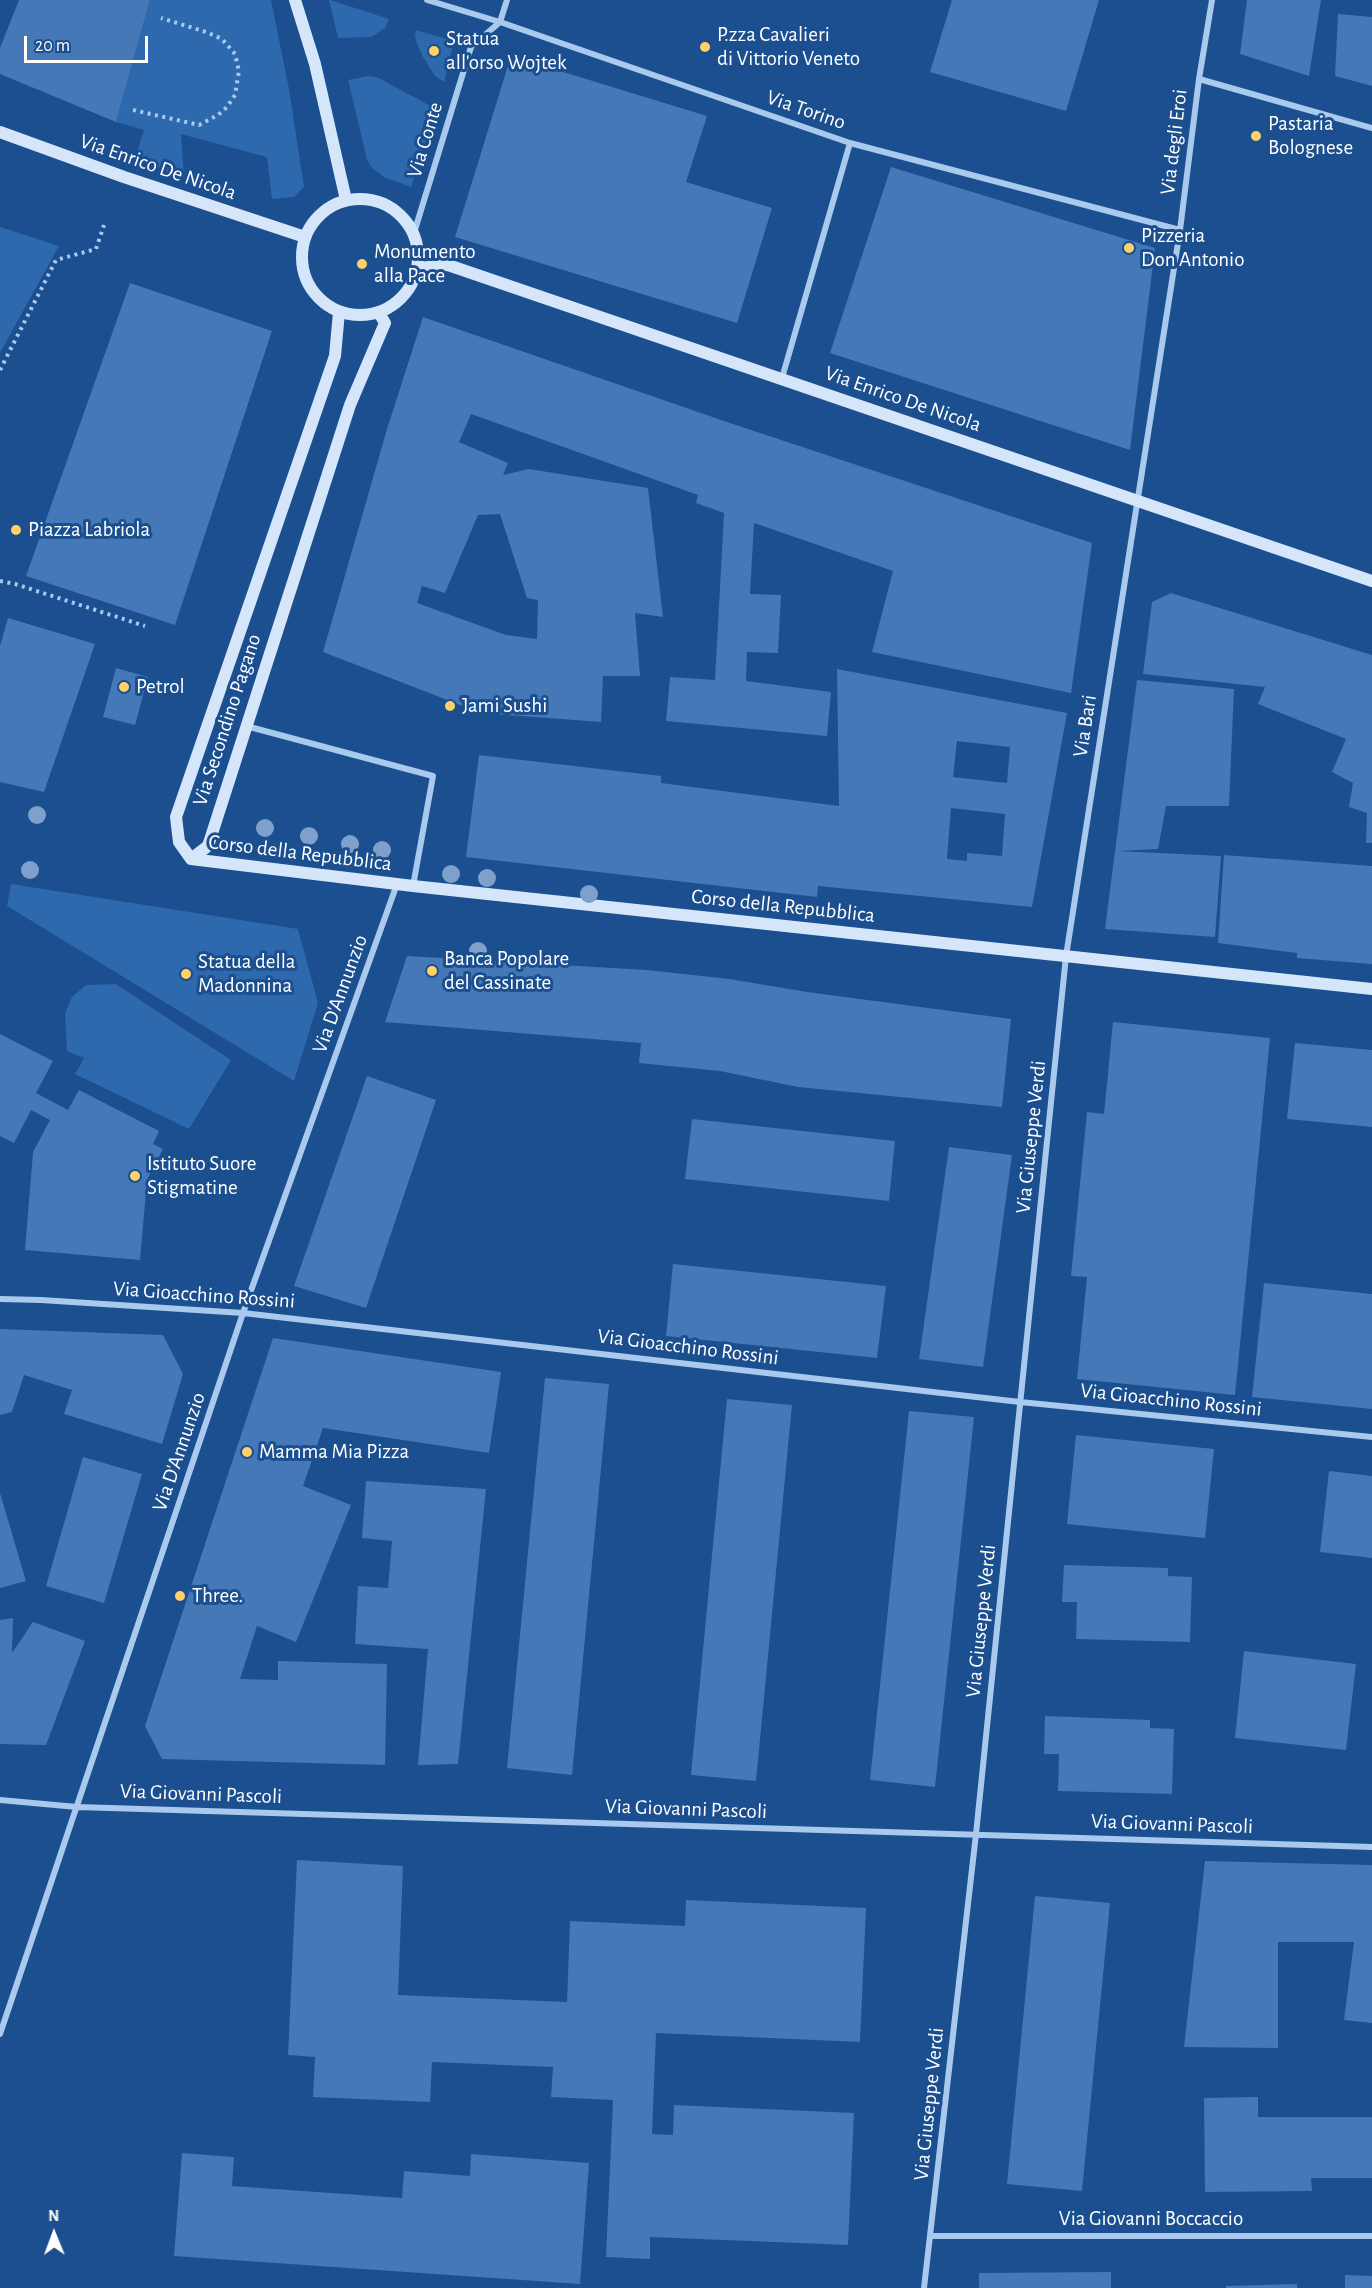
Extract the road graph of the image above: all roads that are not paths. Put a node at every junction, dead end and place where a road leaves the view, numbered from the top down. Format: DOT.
graph roads {
  1 [pos="295,0"];
  2 [pos="427,0"];
  3 [pos="507,0"];
  4 [pos="1212,0"];
  5 [pos="500,22"];
  6 [pos="1199,79"];
  7 [pos="1372,128"];
  8 [pos="0,132"];
  9 [pos="849,142"];
  10 [pos="345,200"];
  11 [pos="1180,230"];
  12 [pos="414,233"];
  13 [pos="305,237"];
  14 [pos="418,268"];
  15 [pos="339,312"];
  16 [pos="379,313"];
  17 [pos="782,378"];
  18 [pos="1136,501"];
  19 [pos="1372,581"];
  20 [pos="246,726"];
  21 [pos="191,859"];
  22 [pos="397,884"];
  23 [pos="413,886"];
  24 [pos="1066,956"];
  25 [pos="1372,989"];
  26 [pos="0,1299"];
  27 [pos="243,1313"];
  28 [pos="1020,1402"];
  29 [pos="1372,1437"];
  30 [pos="0,1800"];
  31 [pos="77,1807"];
  32 [pos="976,1834"];
  33 [pos="1372,1847"];
  34 [pos="0,2034"];
  35 [pos="931,2236"];
  36 [pos="1372,2236"];
  37 [pos="924,2288"];
  1 -- 10 [label="main road"];
  2 -- 5 [label="street, Via Torino"];
  3 -- 5 [label="street"];
  4 -- 6 [label="street, Via degli Eroi"];
  5 -- 9 [label="street, Via Torino"];
  5 -- 12 [label="street, Via Conte"];
  6 -- 7 [label="street"];
  6 -- 11 [label="street, Via degli Eroi"];
  8 -- 13 [label="main road, Via Enrico De Nicola"];
  9 -- 11 [label="street, Via Torino"];
  9 -- 17 [label="street"];
  10 -- 12 [label="main road"];
  10 -- 13 [label="main road"];
  11 -- 18 [label="street, Via degli Eroi"];
  12 -- 14 [label="main road"];
  13 -- 15 [label="main road"];
  14 -- 16 [label="main road"];
  14 -- 17 [label="main road, Via Enrico De Nicola"];
  15 -- 16 [label="main road"];
  15 -- 21 [label="main road, Via Secondino Pagano"];
  16 -- 20 [label="main road, Via Secondino Pagano"];
  17 -- 18 [label="main road, Via Enrico De Nicola"];
  18 -- 19 [label="main road, Via Enrico De Nicola"];
  18 -- 24 [label="street, Via Bari"];
  20 -- 21 [label="main road, Via Secondino Pagano"];
  20 -- 23 [label="street"];
  21 -- 22 [label="main road, Corso della Repubblica"];
  22 -- 23 [label="main road, Corso della Repubblica"];
  22 -- 27 [label="street, Via D'Annunzio"];
  23 -- 24 [label="main road, Corso della Repubblica"];
  24 -- 25 [label="main road, Corso della Repubblica"];
  24 -- 28 [label="street, Via Giuseppe Verdi"];
  26 -- 27 [label="street, Via Gioacchino Rossini"];
  27 -- 28 [label="street, Via Gioacchino Rossini"];
  27 -- 31 [label="street, Via D'Annunzio"];
  28 -- 29 [label="street, Via Gioacchino Rossini"];
  28 -- 32 [label="street, Via Giuseppe Verdi"];
  30 -- 31 [label="street, Via Giovanni Pascoli"];
  31 -- 32 [label="street, Via Giovanni Pascoli"];
  31 -- 34 [label="street, Via D'Annunzio"];
  32 -- 33 [label="street, Via Giovanni Pascoli"];
  32 -- 35 [label="street, Via Giuseppe Verdi"];
  35 -- 36 [label="street, Via Giovanni Boccaccio"];
  35 -- 37 [label="street, Via Giuseppe Verdi"];
}
